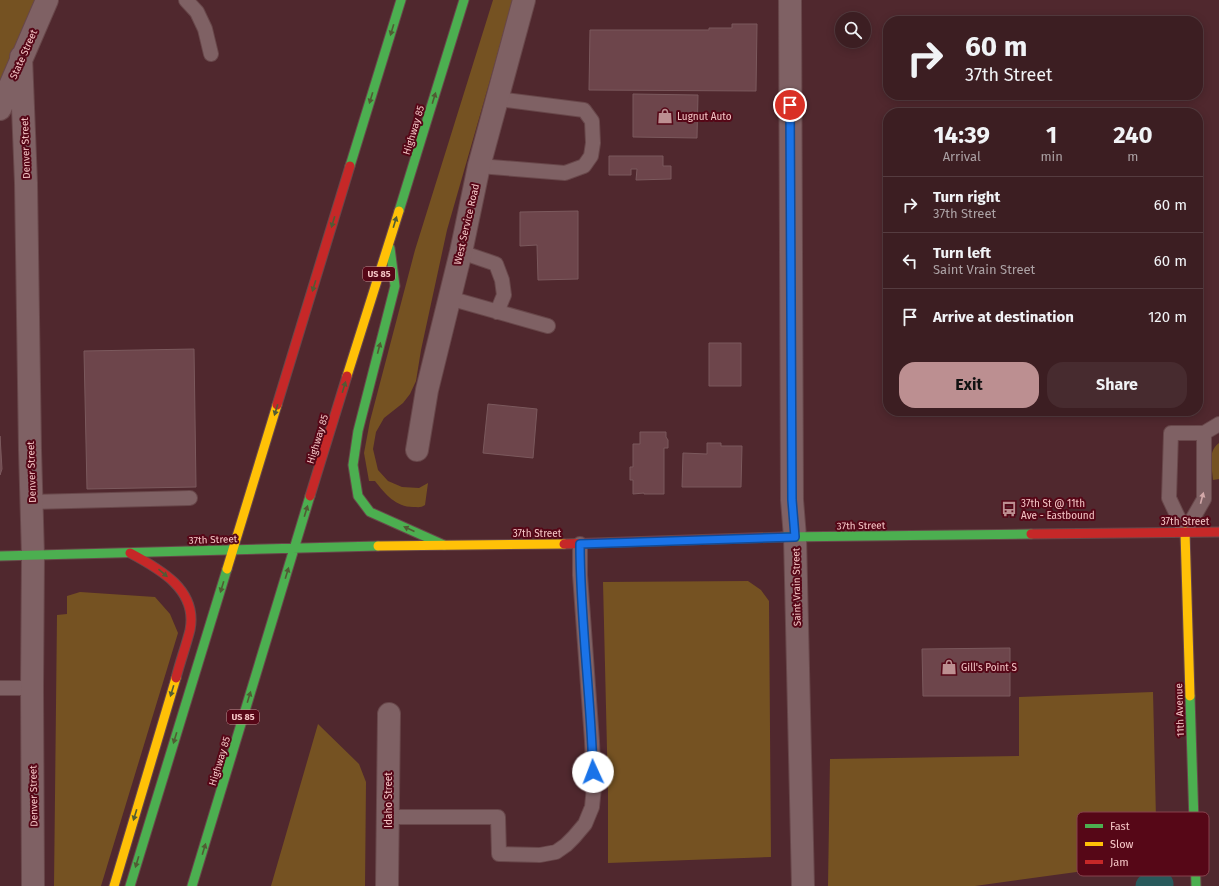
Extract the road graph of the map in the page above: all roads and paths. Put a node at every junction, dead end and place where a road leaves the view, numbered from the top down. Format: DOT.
graph roads {
  1 [pos="47,0"];
  2 [pos="186,0"];
  3 [pos="401,0"];
  4 [pos="464,0"];
  5 [pos="524,0"];
  6 [pos="790,0"];
  7 [pos="211,54"];
  8 [pos="22,57"];
  9 [pos="498,99"];
  10 [pos="0,109"];
  11 [pos="479,166"];
  12 [pos="389,243"];
  13 [pos="461,252"];
  14 [pos="449,298"];
  15 [pos="497,312"];
  16 [pos="548,326"];
  17 [pos="1219,424"];
  18 [pos="1204,433"];
  19 [pos="416,450"];
  20 [pos="190,498"];
  21 [pos="32,502"];
  22 [pos="1184,532"];
  23 [pos="1219,532"];
  24 [pos="795,537"];
  25 [pos="580,544"];
  26 [pos="444,545"];
  27 [pos="294,548"];
  28 [pos="233,550"];
  29 [pos="130,553"];
  30 [pos="0,556"];
  31 [pos="34,556"];
  32 [pos="0,688"];
  33 [pos="32,688"];
  34 [pos="389,714"];
  35 [pos="1193,812"];
  36 [pos="388,817"];
  37 [pos="1196,876"];
  38 [pos="33,886"];
  39 [pos="114,886"];
  40 [pos="130,886"];
  41 [pos="192,886"];
  42 [pos="387,886"];
  43 [pos="803,886"];
  44 [pos="1196,886"];
  1 -- 8 [label="street, State Street"];
  2 -- 7 [label="lane"];
  3 -- 28 [label="main road, one-way"];
  12 -- 4 [label="main road, Highway 85 / US 85, one-way"];
  5 -- 9 [label="street, West Service Road"];
  6 -- 24 [label="street, Saint Vrain Street"];
  8 -- 10 [label="street, State Street"];
  8 -- 21 [label="street, Denver Street"];
  9 -- 11 [label="street, West Service Road"];
  9 -- 11 [label="lane"];
  11 -- 13 [label="street, West Service Road"];
  26 -- 12 [label="main road, one-way"];
  27 -- 12 [label="main road, Highway 85 / US 85, one-way"];
  13 -- 14 [label="street, West Service Road"];
  13 -- 15 [label="lane"];
  14 -- 15 [label="lane"];
  14 -- 19 [label="street, West Service Road"];
  15 -- 16 [label="lane"];
  17 -- 18 [label="lane"];
  22 -- 18 [label="lane, one-way"];
  18 -- 22 [label="lane"];
  20 -- 21 [label="lane"];
  21 -- 31 [label="street, Denver Street"];
  22 -- 23 [label="main road, 37th Street"];
  22 -- 24 [label="main road, 37th Street"];
  22 -- 35 [label="main road, 11th Avenue"];
  24 -- 25 [label="main road, 37th Street"];
  24 -- 43 [label="street, Saint Vrain Street"];
  25 -- 26 [label="main road, 37th Street"];
  25 -- 36 [label="lane"];
  26 -- 27 [label="main road, 37th Street"];
  27 -- 28 [label="main road, 37th Street"];
  41 -- 27 [label="main road, Highway 85 / US 85, one-way"];
  28 -- 29 [label="main road, 37th Street"];
  28 -- 40 [label="main road, one-way"];
  29 -- 31 [label="main road, 37th Street"];
  29 -- 39 [label="main road, one-way"];
  30 -- 31 [label="main road, 37th Street"];
  31 -- 33 [label="street, Denver Street"];
  32 -- 33 [label="lane"];
  33 -- 38 [label="street, Denver Street"];
  34 -- 36 [label="street, Idaho Street"];
  36 -- 42 [label="street, Idaho Street"];
  37 -- 44 [label="main road, 11th Avenue"];
}
